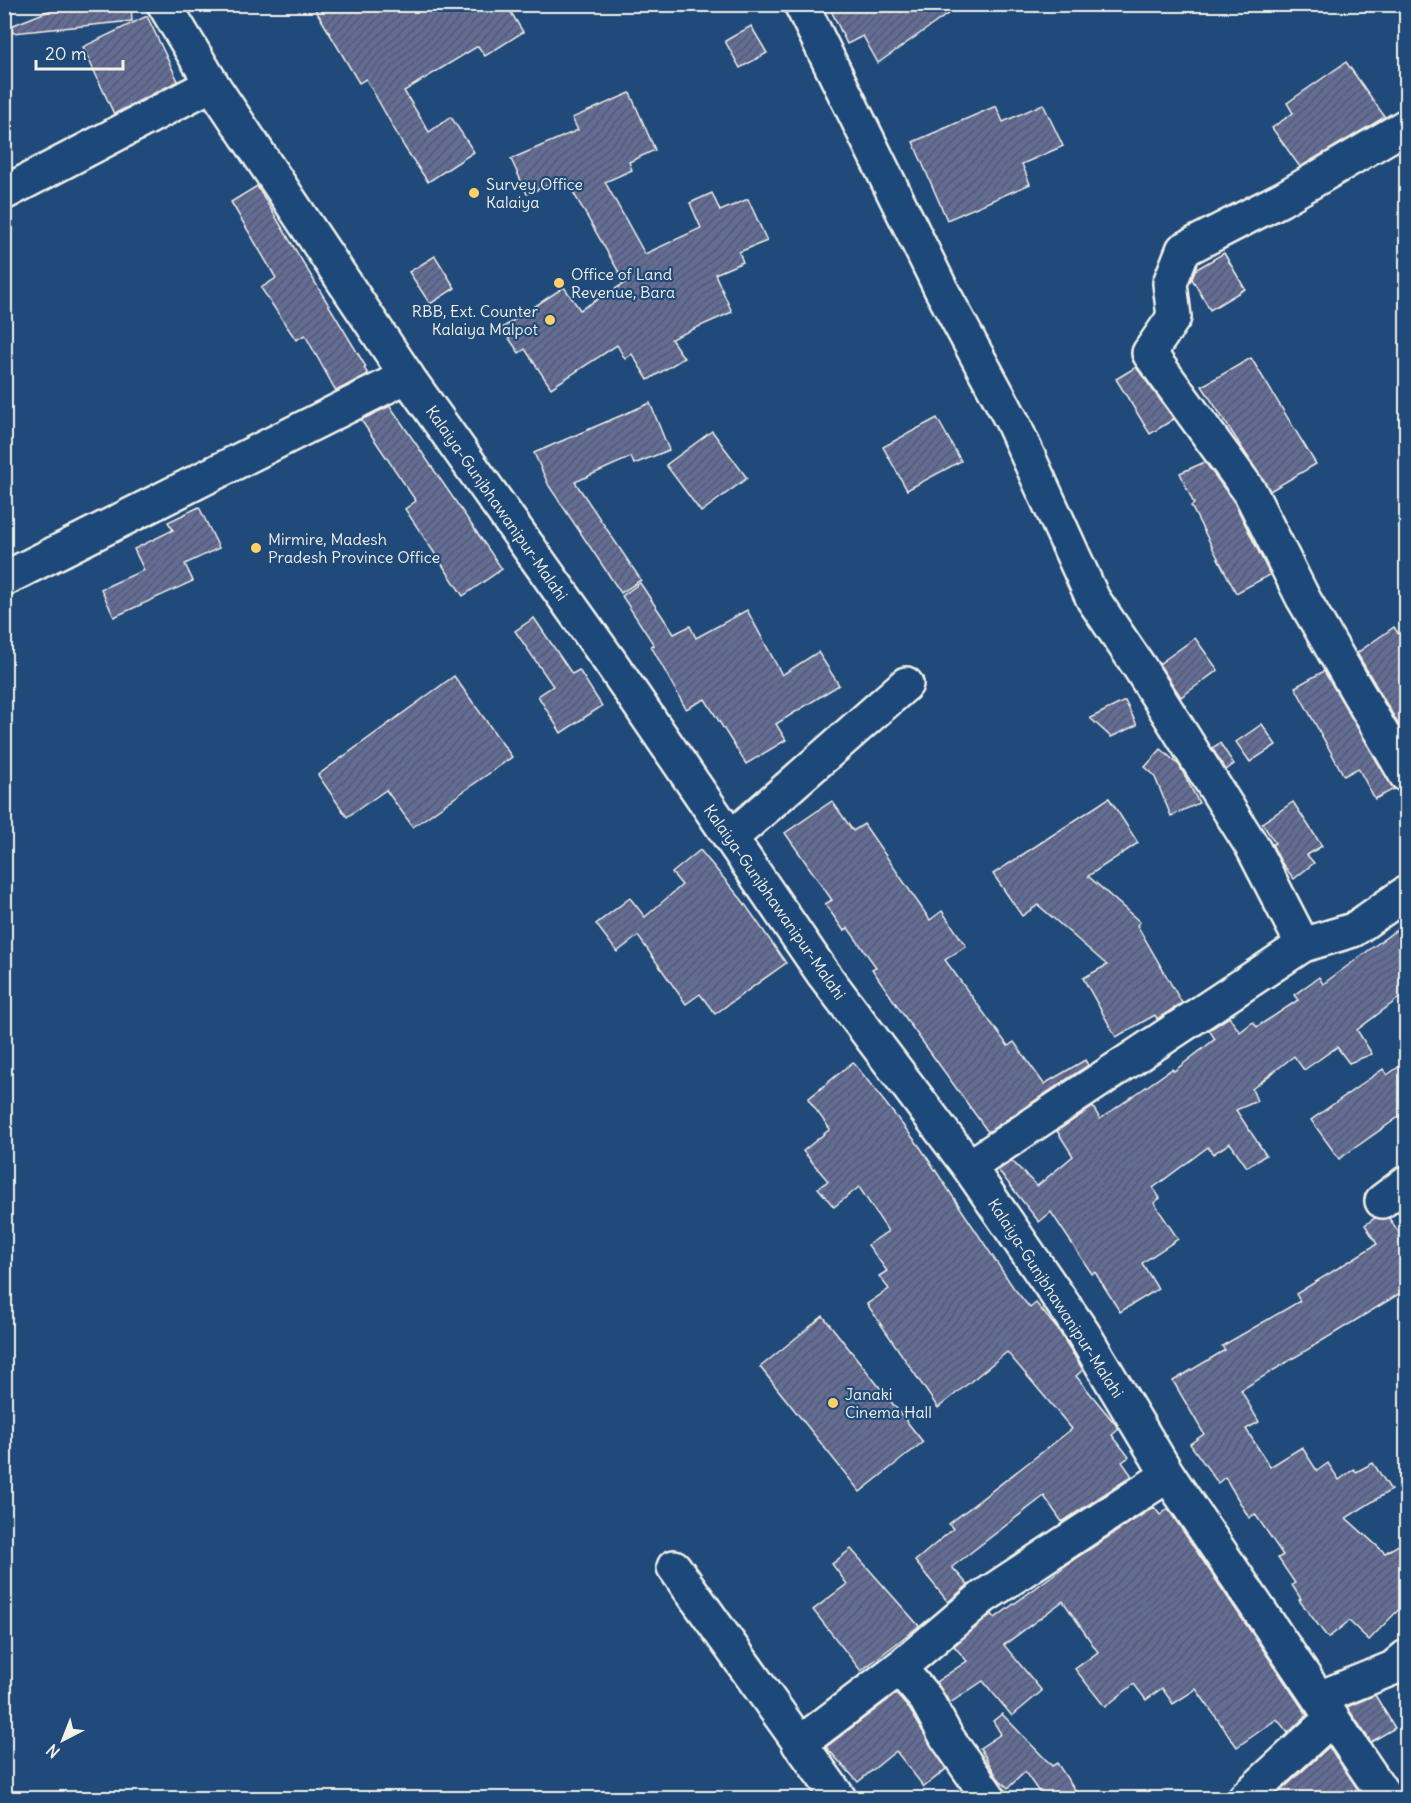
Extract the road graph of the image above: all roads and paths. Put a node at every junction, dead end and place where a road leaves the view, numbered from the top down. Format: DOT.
graph roads {
  1 [pos="164,4"];
  2 [pos="801,4"];
  3 [pos="212,84"];
  4 [pos="1407,126"];
  5 [pos="4,193"];
  6 [pos="407,376"];
  7 [pos="4,579"];
  8 [pos="906,684"];
  9 [pos="1407,775"];
  10 [pos="731,838"];
  11 [pos="1407,893"];
  12 [pos="1304,945"];
  13 [pos="969,1167"];
  14 [pos="1168,1475"];
  15 [pos="674,1567"];
  16 [pos="1407,1657"];
  17 [pos="899,1668"];
  18 [pos="1326,1708"];
  19 [pos="799,1744"];
  20 [pos="839,1798"];
  21 [pos="989,1798"];
  22 [pos="1245,1798"];
  23 [pos="1386,1798"];
  1 -- 3 [label="street, Kalaiya-Gunjbhawanipur-Malahi"];
  2 -- 12 [label="street"];
  3 -- 5 [label="street"];
  3 -- 6 [label="street, Kalaiya-Gunjbhawanipur-Malahi"];
  4 -- 9 [label="street"];
  6 -- 7 [label="street"];
  6 -- 10 [label="street, Kalaiya-Gunjbhawanipur-Malahi"];
  8 -- 10 [label="street"];
  10 -- 13 [label="street, Kalaiya-Gunjbhawanipur-Malahi"];
  11 -- 12 [label="street"];
  12 -- 13 [label="street"];
  13 -- 14 [label="street, Kalaiya-Gunjbhawanipur-Malahi"];
  14 -- 17 [label="street"];
  14 -- 18 [label="street, Kalaiya-Gunjbhawanipur-Malahi"];
  15 -- 19 [label="street"];
  16 -- 18 [label="street"];
  17 -- 19 [label="street"];
  17 -- 21 [label="street"];
  18 -- 22 [label="street"];
  18 -- 23 [label="street, Kalaiya-Gunjbhawanipur-Malahi"];
  19 -- 20 [label="street"];
}
